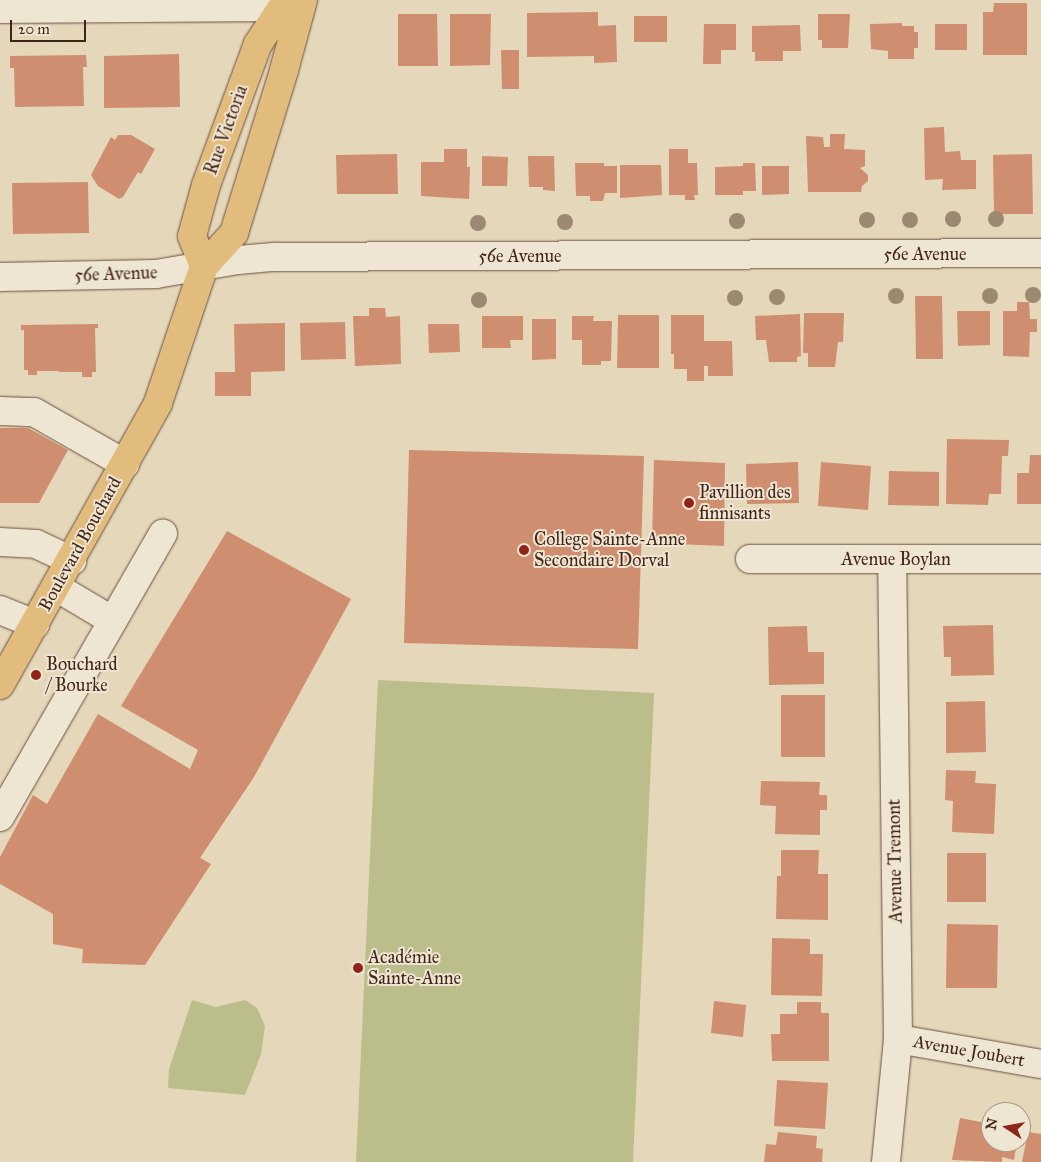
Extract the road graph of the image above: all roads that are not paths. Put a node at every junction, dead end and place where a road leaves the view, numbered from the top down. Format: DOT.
graph roads {
  1 [pos="106,4"];
  2 [pos="294,4"];
  3 [pos="0,9"];
  4 [pos="1041,253"];
  5 [pos="204,266"];
  6 [pos="0,277"];
  7 [pos="158,403"];
  8 [pos="0,411"];
  9 [pos="125,464"];
  10 [pos="163,533"];
  11 [pos="0,542"];
  12 [pos="750,559"];
  13 [pos="892,559"];
  14 [pos="1041,559"];
  15 [pos="72,560"];
  16 [pos="56,587"];
  17 [pos="0,610"];
  18 [pos="113,621"];
  19 [pos="35,624"];
  20 [pos="0,685"];
  21 [pos="0,818"];
  22 [pos="898,1039"];
  23 [pos="1041,1064"];
  24 [pos="886,1162"];
  1 -- 2 [label="street"];
  1 -- 3 [label="street"];
  2 -- 5 [label="main road, Rue Victoria"];
  2 -- 5 [label="main road, Rue Victoria"];
  4 -- 5 [label="street, 56e Avenue"];
  5 -- 6 [label="street, 56e Avenue"];
  5 -- 7 [label="main road, Rue Victoria"];
  7 -- 9 [label="main road, Boulevard Bouchard"];
  8 -- 9 [label="street"];
  9 -- 15 [label="main road, Boulevard Bouchard"];
  10 -- 18 [label="street"];
  11 -- 15 [label="street"];
  12 -- 13 [label="street, Avenue Boylan"];
  13 -- 14 [label="street, Avenue Boylan"];
  13 -- 22 [label="street, Avenue Tremont"];
  15 -- 16 [label="main road, Boulevard Bouchard"];
  16 -- 18 [label="street"];
  16 -- 19 [label="main road, Boulevard Bouchard"];
  17 -- 19 [label="street"];
  18 -- 21 [label="street"];
  19 -- 20 [label="main road, Boulevard Bouchard"];
  22 -- 23 [label="street, Avenue Joubert"];
  22 -- 24 [label="street, Avenue Tremont"];
}
